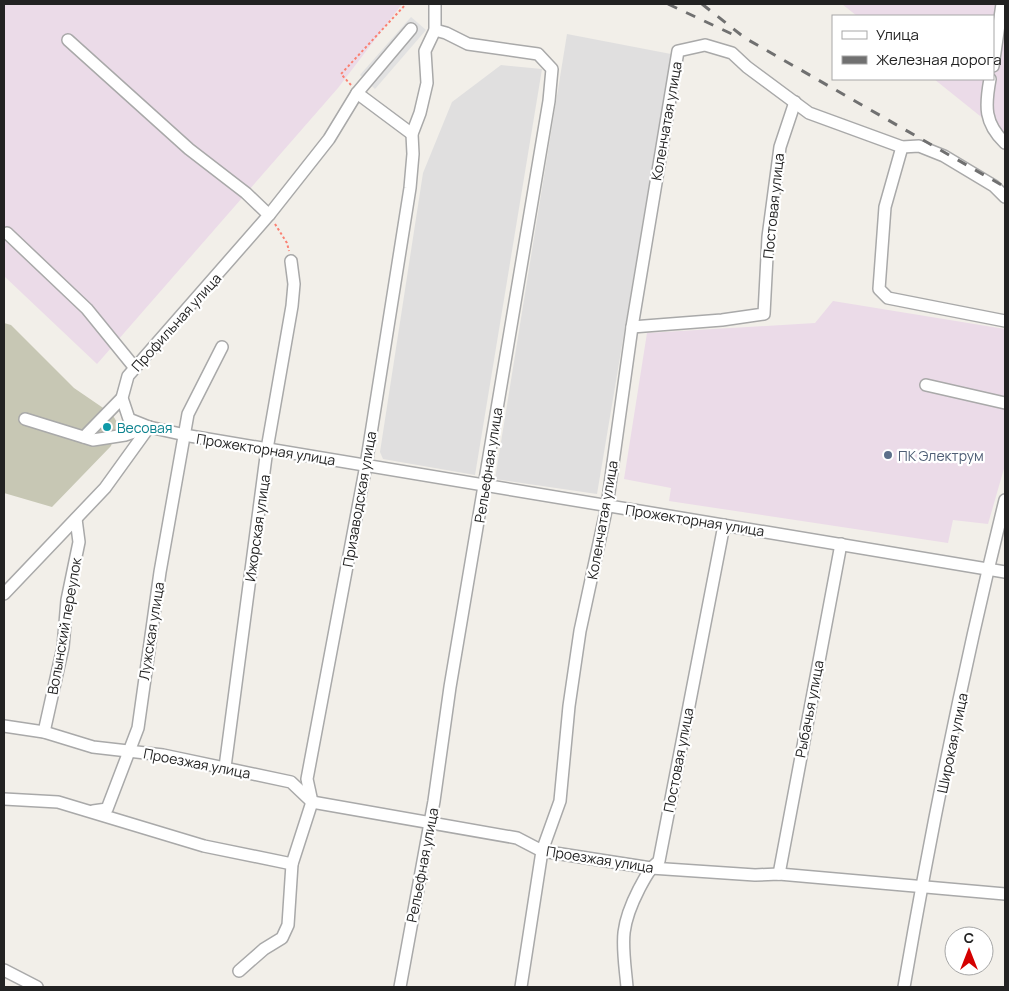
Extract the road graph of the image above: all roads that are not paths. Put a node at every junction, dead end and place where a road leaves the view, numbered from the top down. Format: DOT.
graph roads {
  1 [pos="435,4"];
  2 [pos="1002,4"];
  3 [pos="411,29"];
  4 [pos="434,30"];
  5 [pos="68,40"];
  6 [pos="994,59"];
  7 [pos="990,80"];
  8 [pos="357,92"];
  9 [pos="795,102"];
  10 [pos="412,134"];
  11 [pos="1005,143"];
  12 [pos="902,147"];
  13 [pos="1005,197"];
  14 [pos="269,215"];
  15 [pos="7,233"];
  16 [pos="291,261"];
  17 [pos="1005,321"];
  18 [pos="632,327"];
  19 [pos="222,347"];
  20 [pos="135,368"];
  21 [pos="926,385"];
  22 [pos="122,398"];
  23 [pos="1005,404"];
  24 [pos="25,419"];
  25 [pos="149,427"];
  26 [pos="185,435"];
  27 [pos="84,437"];
  28 [pos="267,449"];
  29 [pos="366,466"];
  30 [pos="485,485"];
  31 [pos="1005,500"];
  32 [pos="607,506"];
  33 [pos="76,519"];
  34 [pos="724,525"];
  35 [pos="841,544"];
  36 [pos="988,569"];
  37 [pos="1005,572"];
  38 [pos="4,594"];
  39 [pos="4,726"];
  40 [pos="44,732"];
  41 [pos="130,751"];
  42 [pos="225,767"];
  43 [pos="4,799"];
  44 [pos="312,802"];
  45 [pos="93,812"];
  46 [pos="430,825"];
  47 [pos="542,851"];
  48 [pos="292,864"];
  49 [pos="651,868"];
  50 [pos="778,874"];
  51 [pos="922,886"];
  52 [pos="1005,894"];
  53 [pos="4,970"];
  54 [pos="239,971"];
  55 [pos="37,987"];
  56 [pos="400,987"];
  57 [pos="521,987"];
  58 [pos="627,987"];
  59 [pos="904,987"];
  1 -- 4 [label="street, Призаводская улица"];
  2 -- 6 [label="street"];
  3 -- 8 [label="street, Профильная улица"];
  4 -- 10 [label="street, Призаводская улица"];
  4 -- 30 [label="street, Рельефная улица"];
  5 -- 14 [label="street"];
  7 -- 11 [label="street"];
  8 -- 10 [label="street"];
  8 -- 14 [label="street, Профильная улица"];
  9 -- 12 [label="street"];
  9 -- 18 [label="street, Постовая улица"];
  9 -- 18 [label="street, Коленчатая улица"];
  10 -- 29 [label="street, Призаводская улица"];
  12 -- 13 [label="street"];
  12 -- 17 [label="street"];
  14 -- 20 [label="street, Профильная улица"];
  15 -- 20 [label="street"];
  16 -- 28 [label="street, Ижорская улица"];
  18 -- 32 [label="street, Коленчатая улица"];
  19 -- 26 [label="street, Лужская улица"];
  20 -- 22 [label="street, Профильная улица"];
  21 -- 23 [label="street"];
  22 -- 25 [label="street"];
  22 -- 27 [label="street"];
  24 -- 27 [label="street"];
  25 -- 26 [label="street, Прожекторная улица"];
  25 -- 27 [label="street"];
  25 -- 33 [label="street"];
  26 -- 28 [label="street, Прожекторная улица"];
  26 -- 41 [label="street, Лужская улица"];
  28 -- 29 [label="street, Прожекторная улица"];
  28 -- 42 [label="street, Ижорская улица"];
  29 -- 30 [label="street, Прожекторная улица"];
  29 -- 44 [label="street, Призаводская улица"];
  30 -- 32 [label="street, Прожекторная улица"];
  30 -- 46 [label="street, Рельефная улица"];
  31 -- 36 [label="street, Широкая улица"];
  32 -- 34 [label="street, Прожекторная улица"];
  32 -- 47 [label="street, Коленчатая улица"];
  33 -- 38 [label="street"];
  33 -- 40 [label="street, Волынский переулок"];
  34 -- 35 [label="street, Прожекторная улица"];
  34 -- 49 [label="street, Постовая улица"];
  35 -- 36 [label="street, Прожекторная улица"];
  35 -- 50 [label="street, Рыбачья улица"];
  36 -- 37 [label="street, Прожекторная улица"];
  36 -- 51 [label="street, Широкая улица"];
  39 -- 40 [label="street, Проезжая улица"];
  40 -- 41 [label="street, Проезжая улица"];
  41 -- 42 [label="street, Проезжая улица"];
  41 -- 45 [label="street, Лужская улица"];
  42 -- 44 [label="street, Проезжая улица"];
  43 -- 45 [label="street"];
  44 -- 46 [label="street, Проезжая улица"];
  44 -- 48 [label="street, Призаводская улица"];
  45 -- 48 [label="street"];
  46 -- 47 [label="street, Проезжая улица"];
  46 -- 56 [label="street, Рельефная улица"];
  47 -- 49 [label="street, Проезжая улица"];
  47 -- 57 [label="street, Коленчатая улица"];
  48 -- 54 [label="street, Призаводская улица"];
  49 -- 50 [label="street, Проезжая улица"];
  49 -- 58 [label="street, Постовая улица"];
  50 -- 51 [label="street, Проезжая улица"];
  51 -- 52 [label="street, Проезжая улица"];
  51 -- 59 [label="street, Широкая улица"];
  53 -- 55 [label="street"];
}
